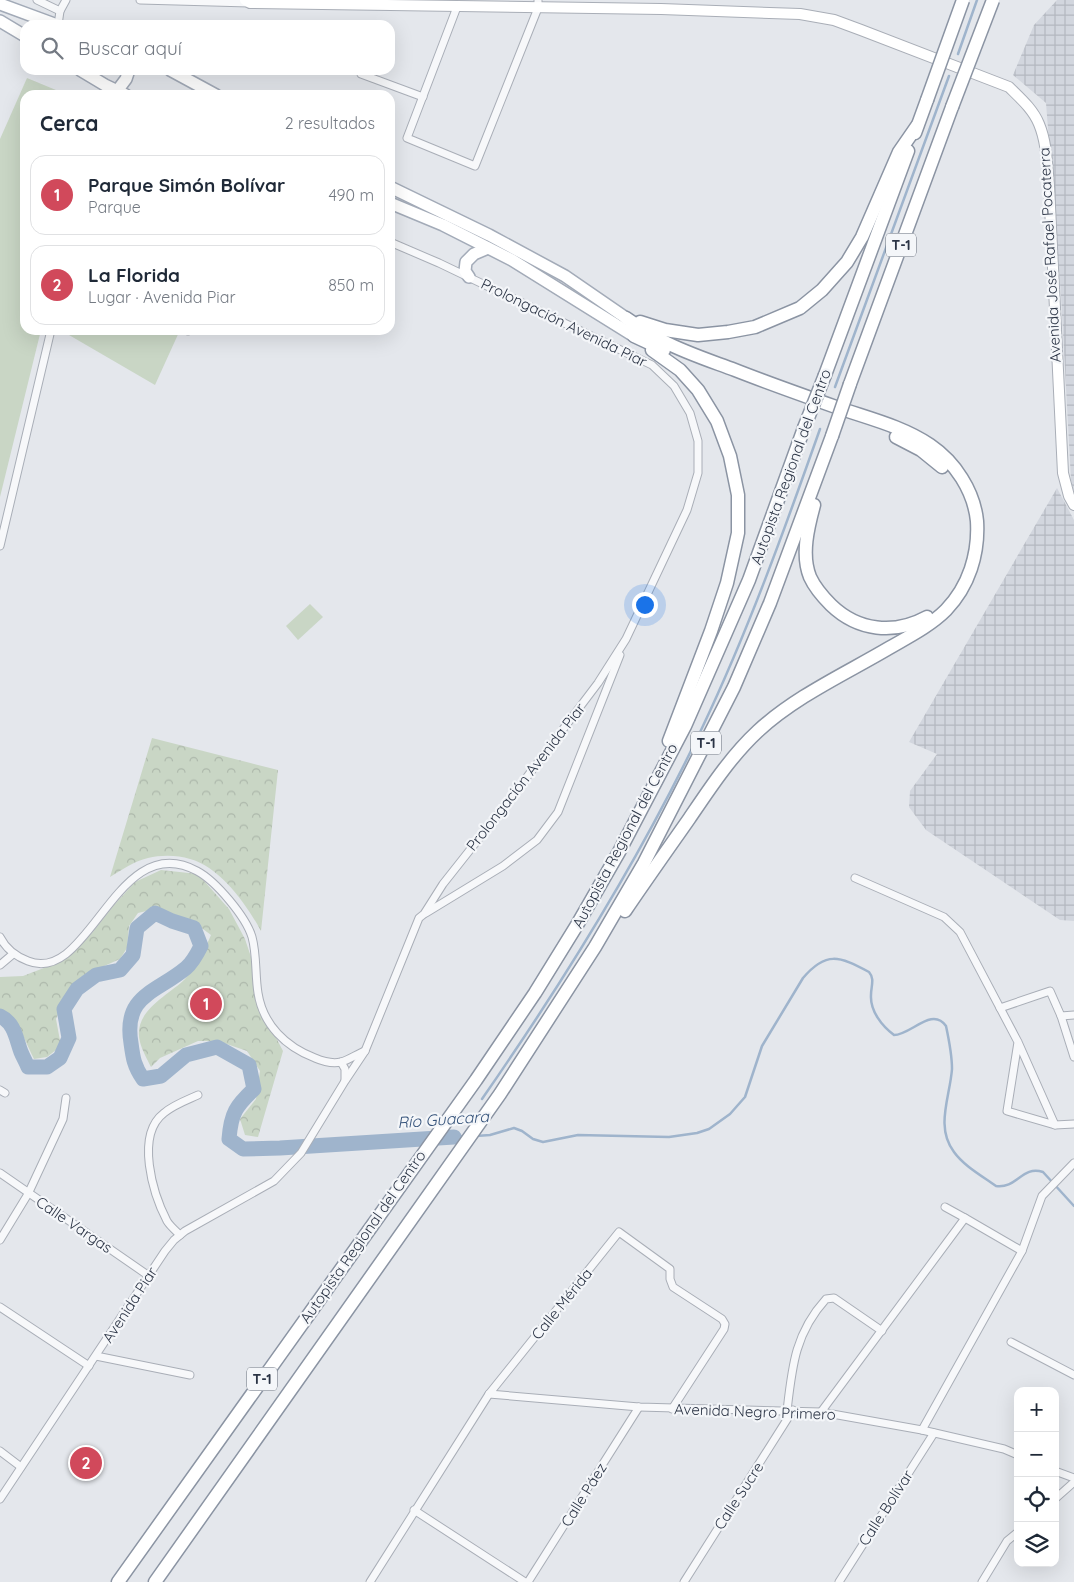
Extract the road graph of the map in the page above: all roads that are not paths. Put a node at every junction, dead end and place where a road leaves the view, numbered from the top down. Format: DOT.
graph roads {
  1 [pos="37,0"];
  2 [pos="66,0"];
  3 [pos="140,0"];
  4 [pos="963,0"];
  5 [pos="993,0"];
  6 [pos="247,2"];
  7 [pos="280,2"];
  8 [pos="0,4"];
  9 [pos="538,4"];
  10 [pos="458,7"];
  11 [pos="60,11"];
  12 [pos="44,20"];
  13 [pos="59,20"];
  14 [pos="0,21"];
  15 [pos="20,33"];
  16 [pos="86,75"];
  17 [pos="127,75"];
  18 [pos="179,75"];
  19 [pos="364,75"];
  20 [pos="105,90"];
  21 [pos="122,90"];
  22 [pos="207,90"];
  23 [pos="423,96"];
  24 [pos="917,126"];
  25 [pos="395,189"];
  26 [pos="395,205"];
  27 [pos="395,244"];
  28 [pos="488,248"];
  29 [pos="469,277"];
  30 [pos="626,318"];
  31 [pos="50,335"];
  32 [pos="634,336"];
  33 [pos="832,437"];
  34 [pos="1074,505"];
  35 [pos="0,546"];
  36 [pos="626,639"];
  37 [pos="619,852"];
  38 [pos="855,878"];
  39 [pos="424,914"];
  40 [pos="1,938"];
  41 [pos="0,949"];
  42 [pos="13,954"];
  43 [pos="0,965"];
  44 [pos="1000,1008"];
  45 [pos="1074,1015"];
  46 [pos="1061,1016"];
  47 [pos="543,1030"];
  48 [pos="1018,1042"];
  49 [pos="365,1051"];
  50 [pos="1074,1057"];
  51 [pos="341,1062"];
  52 [pos="345,1081"];
  53 [pos="198,1095"];
  54 [pos="66,1098"];
  55 [pos="1074,1124"];
  56 [pos="1055,1125"];
  57 [pos="301,1154"];
  58 [pos="1074,1163"];
  59 [pos="0,1173"];
  60 [pos="28,1194"];
  61 [pos="945,1207"];
  62 [pos="965,1218"];
  63 [pos="180,1236"];
  64 [pos="0,1240"];
  65 [pos="1022,1251"];
  66 [pos="149,1276"];
  67 [pos="0,1307"];
  68 [pos="882,1331"];
  69 [pos="1012,1342"];
  70 [pos="96,1356"];
  71 [pos="89,1366"];
  72 [pos="1074,1374"];
  73 [pos="190,1375"];
  74 [pos="489,1394"];
  75 [pos="639,1407"];
  76 [pos="672,1409"];
  77 [pos="790,1410"];
  78 [pos="822,1412"];
  79 [pos="922,1430"];
  80 [pos="934,1433"];
  81 [pos="0,1451"];
  82 [pos="1014,1454"];
  83 [pos="21,1467"];
  84 [pos="1059,1472"];
  85 [pos="1074,1478"];
  86 [pos="1074,1482"];
  87 [pos="1059,1495"];
  88 [pos="0,1499"];
  89 [pos="414,1510"];
  90 [pos="1014,1535"];
  91 [pos="118,1582"];
  92 [pos="155,1582"];
  93 [pos="370,1582"];
  94 [pos="527,1582"];
  95 [pos="684,1582"];
  96 [pos="838,1582"];
  97 [pos="982,1582"];
  1 -- 11 [label="street"];
  2 -- 11 [label="street"];
  3 -- 6 [label="street, Avenida José Rafael Pocaterra"];
  4 -- 24 [label="highway, Autopista Regional del Centro / T-1, bridge"];
  5 -- 33 [label="highway, Autopista Regional del Centro / T-1, bridge"];
  6 -- 7 [label="street, Avenida José Rafael Pocaterra"];
  7 -- 10 [label="street, Avenida José Rafael Pocaterra"];
  8 -- 12 [label="main road"];
  9 -- 10 [label="street, Avenida José Rafael Pocaterra"];
  9 -- 23 [label="street"];
  9 -- 34 [label="street, Avenida José Rafael Pocaterra"];
  10 -- 23 [label="street"];
  11 -- 13 [label="street"];
  14 -- 15 [label="main road"];
  16 -- 20 [label="main road"];
  17 -- 21 [label="main road"];
  18 -- 22 [label="main road"];
  19 -- 23 [label="street"];
  24 -- 30 [label="highway"];
  24 -- 37 [label="highway, Autopista Regional del Centro / T-1, bridge"];
  25 -- 30 [label="main road"];
  26 -- 28 [label="main road"];
  27 -- 29 [label="street, Prolongación Avenida Piar"];
  28 -- 29 [label="main road"];
  28 -- 32 [label="main road"];
  29 -- 36 [label="street, Prolongación Avenida Piar"];
  30 -- 47 [label="highway"];
  31 -- 35 [label="street"];
  32 -- 33 [label="highway"];
  32 -- 37 [label="highway"];
  33 -- 47 [label="highway, Autopista Regional del Centro / T-1"];
  36 -- 39 [label="street, Prolongación Avenida Piar"];
  36 -- 39 [label="street, Prolongación Avenida Piar"];
  37 -- 91 [label="highway, Autopista Regional del Centro / T-1"];
  38 -- 44 [label="street"];
  39 -- 49 [label="street, Prolongación Avenida Piar"];
  40 -- 41 [label="street"];
  40 -- 42 [label="street"];
  42 -- 43 [label="street"];
  42 -- 51 [label="street"];
  44 -- 46 [label="street"];
  44 -- 48 [label="street"];
  45 -- 46 [label="street"];
  46 -- 50 [label="street"];
  47 -- 92 [label="highway, Autopista Regional del Centro / T-1"];
  48 -- 56 [label="street"];
  48 -- 56 [label="street"];
  49 -- 51 [label="street"];
  49 -- 52 [label="street, Prolongación Avenida Piar"];
  51 -- 52 [label="street"];
  52 -- 57 [label="street, Prolongación Avenida Piar"];
  53 -- 63 [label="street"];
  54 -- 60 [label="street"];
  55 -- 56 [label="street"];
  57 -- 63 [label="street, Avenida Piar"];
  58 -- 65 [label="street"];
  59 -- 60 [label="street, Calle Vargas"];
  60 -- 64 [label="street"];
  60 -- 66 [label="street, Calle Vargas"];
  61 -- 62 [label="street"];
  62 -- 65 [label="street"];
  62 -- 68 [label="street"];
  63 -- 66 [label="street, Avenida Piar"];
  65 -- 79 [label="street"];
  66 -- 70 [label="street, Avenida Piar"];
  67 -- 71 [label="street"];
  68 -- 77 [label="street"];
  68 -- 78 [label="street"];
  69 -- 72 [label="street"];
  70 -- 71 [label="street, Avenida Piar"];
  70 -- 73 [label="street"];
  71 -- 83 [label="street, Avenida Piar"];
  74 -- 75 [label="street, Avenida Negro Primero"];
  74 -- 76 [label="street, Calle Mérida"];
  74 -- 89 [label="street, Calle Mérida"];
  75 -- 76 [label="street, Avenida Negro Primero"];
  75 -- 94 [label="street, Calle Páez"];
  76 -- 77 [label="street, Avenida Negro Primero"];
  77 -- 78 [label="street, Avenida Negro Primero"];
  77 -- 95 [label="street, Calle Sucre"];
  78 -- 79 [label="street, Avenida Negro Primero"];
  79 -- 80 [label="street, Avenida Negro Primero"];
  80 -- 82 [label="street, Avenida Negro Primero"];
  80 -- 96 [label="street, Calle Bolívar"];
  81 -- 83 [label="street"];
  83 -- 88 [label="street, Avenida Piar"];
  84 -- 85 [label="street"];
  86 -- 87 [label="street"];
  89 -- 93 [label="street, Calle Mérida"];
  89 -- 94 [label="street"];
  90 -- 97 [label="street"];
}
